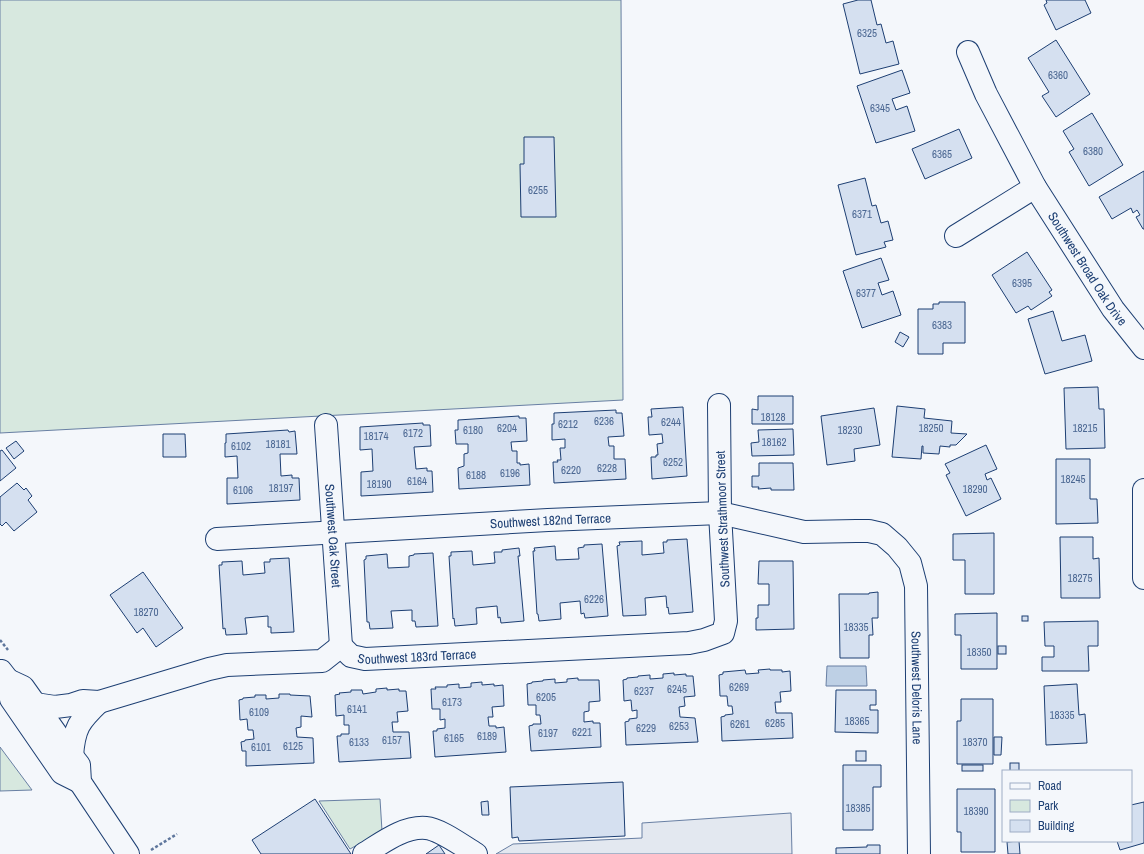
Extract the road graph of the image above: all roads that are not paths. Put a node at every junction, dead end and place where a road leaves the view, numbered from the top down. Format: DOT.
graph roads {
  1 [pos="968,52"];
  2 [pos="1035,187"];
  3 [pos="956,236"];
  4 [pos="1144,348"];
  5 [pos="719,405"];
  6 [pos="326,425"];
  7 [pos="1144,490"];
  8 [pos="720,513"];
  9 [pos="333,533"];
  10 [pos="882,534"];
  11 [pos="217,539"];
  12 [pos="1144,578"];
  13 [pos="723,633"];
  14 [pos="341,646"];
  15 [pos="4,674"];
  16 [pos="99,702"];
  17 [pos="35,704"];
  18 [pos="72,756"];
  19 [pos="80,782"];
  20 [pos="128,854"];
  21 [pos="364,854"];
  22 [pos="476,854"];
  23 [pos="919,854"];
  1 -- 2 [label="street, Southwest Broad Oak Drive"];
  2 -- 3 [label="street"];
  2 -- 4 [label="street, Southwest Broad Oak Drive"];
  5 -- 8 [label="street, Southwest Strathmoor Street"];
  6 -- 9 [label="street, Southwest Oak Street"];
  7 -- 12 [label="street"];
  8 -- 9 [label="street, Southwest 182nd Terrace"];
  8 -- 10 [label="street, Southwest 182nd Terrace"];
  8 -- 13 [label="street, Southwest Strathmoor Street"];
  9 -- 11 [label="street, Southwest 182nd Terrace"];
  9 -- 14 [label="street, Southwest Oak Street"];
  10 -- 23 [label="street, Southwest Deloris Lane"];
  13 -- 14 [label="street, Southwest 183rd Terrace"];
  14 -- 16 [label="street, Southwest 183rd Terrace"];
  15 -- 17 [label="street"];
  15 -- 19 [label="street"];
  16 -- 17 [label="street, Southwest 183rd Terrace"];
  16 -- 18 [label="street, Southwest 183rd Terrace"];
  17 -- 18 [label="street"];
  18 -- 19 [label="street"];
  19 -- 20 [label="street"];
  21 -- 22 [label="street"];
}
